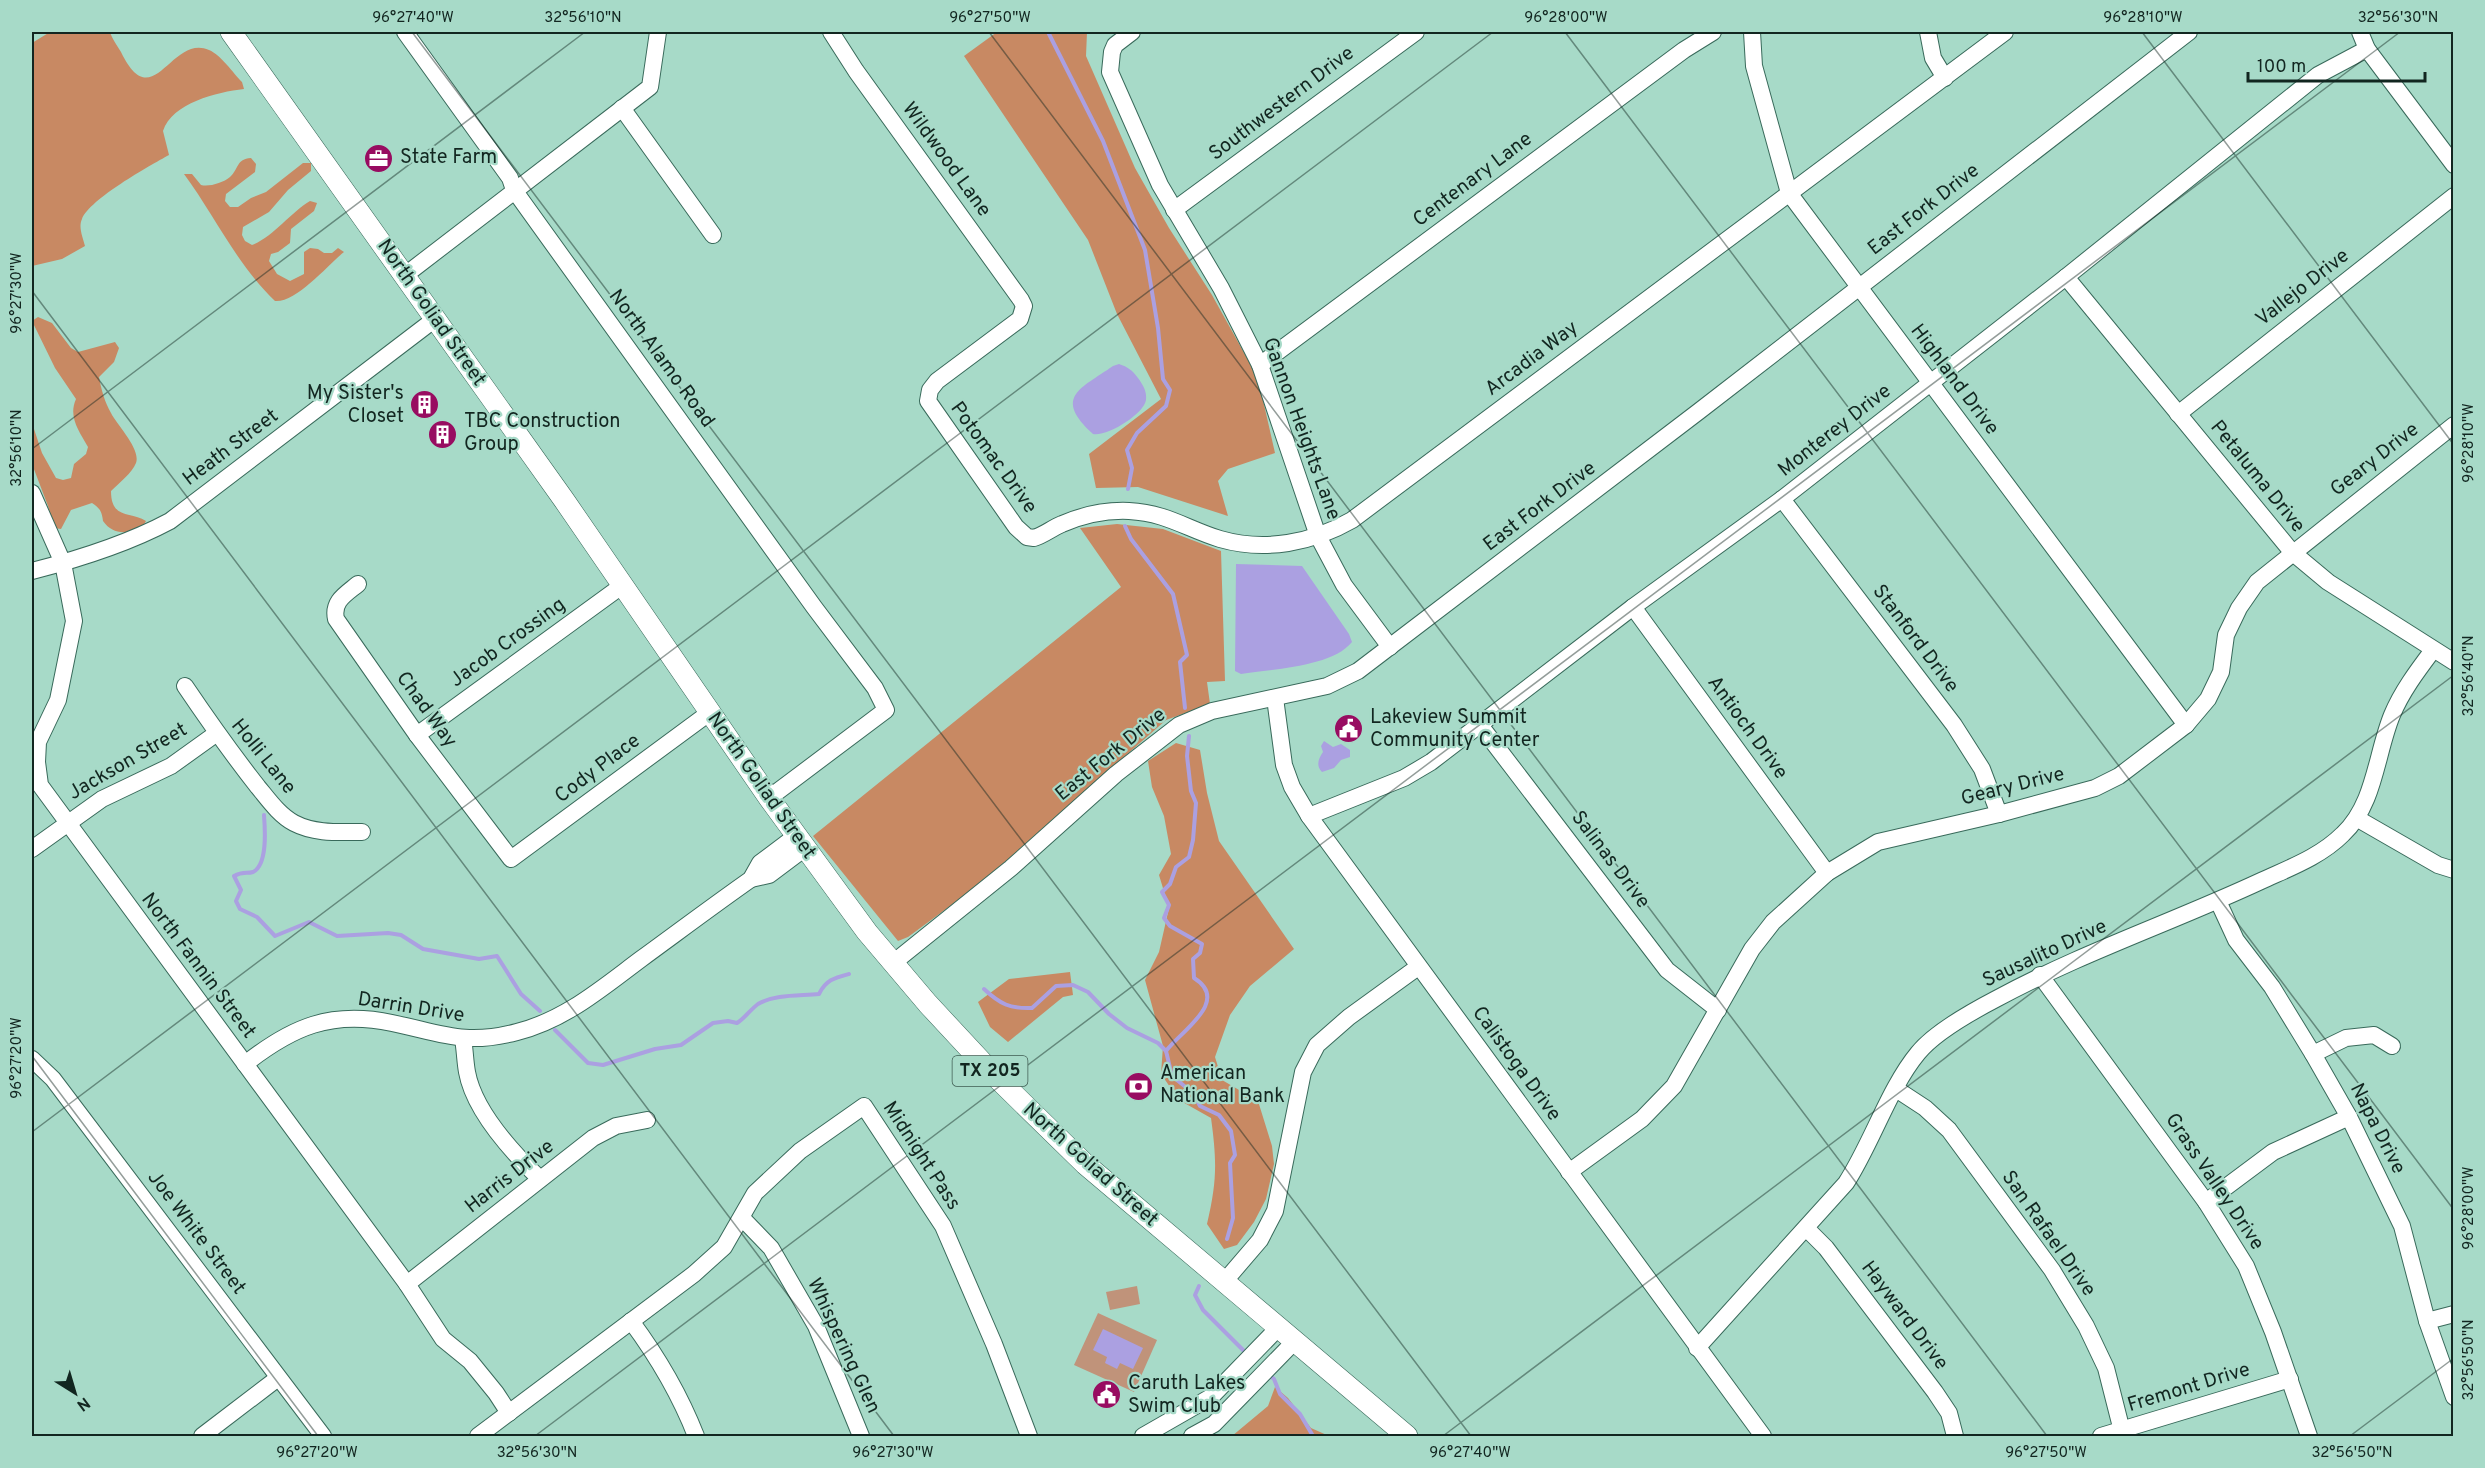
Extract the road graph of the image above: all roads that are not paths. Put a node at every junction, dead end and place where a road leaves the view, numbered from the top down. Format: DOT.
graph roads {
  1 [pos="231,32"];
  2 [pos="405,32"];
  3 [pos="658,32"];
  4 [pos="1132,32"];
  5 [pos="1416,32"];
  6 [pos="1713,32"];
  7 [pos="1752,32"];
  8 [pos="1928,32"];
  9 [pos="2005,32"];
  10 [pos="2189,32"];
  11 [pos="2360,32"];
  12 [pos="836,34"];
  13 [pos="2367,49"];
  14 [pos="1945,78"];
  15 [pos="622,108"];
  16 [pos="2454,165"];
  17 [pos="514,190"];
  18 [pos="1789,193"];
  19 [pos="2454,196"];
  20 [pos="1174,210"];
  21 [pos="713,235"];
  22 [pos="404,276"];
  23 [pos="2066,277"];
  24 [pos="1859,288"];
  25 [pos="435,319"];
  26 [pos="1260,365"];
  27 [pos="1930,383"];
  28 [pos="928,395"];
  29 [pos="2178,414"];
  30 [pos="2454,425"];
  31 [pos="32,493"];
  32 [pos="1782,499"];
  33 [pos="1318,536"];
  34 [pos="1034,538"];
  35 [pos="2292,552"];
  36 [pos="63,563"];
  37 [pos="32,571"];
  38 [pos="358,584"];
  39 [pos="623,585"];
  40 [pos="1634,607"];
  41 [pos="1390,647"];
  42 [pos="2433,650"];
  43 [pos="2454,662"];
  44 [pos="185,686"];
  45 [pos="1275,698"];
  46 [pos="709,713"];
  47 [pos="2186,724"];
  48 [pos="1480,725"];
  49 [pos="217,733"];
  50 [pos="417,735"];
  51 [pos="769,798"];
  52 [pos="1999,814"];
  53 [pos="1310,816"];
  54 [pos="2358,819"];
  55 [pos="66,823"];
  56 [pos="362,832"];
  57 [pos="800,842"];
  58 [pos="32,849"];
  59 [pos="511,860"];
  60 [pos="2454,870"];
  61 [pos="1827,873"];
  62 [pos="2218,901"];
  63 [pos="893,963"];
  64 [pos="1418,967"];
  65 [pos="2040,975"];
  66 [pos="1718,1010"];
  67 [pos="464,1039"];
  68 [pos="2392,1046"];
  69 [pos="2313,1054"];
  70 [pos="32,1059"];
  71 [pos="245,1064"];
  72 [pos="1896,1089"];
  73 [pos="2349,1118"];
  74 [pos="647,1120"];
  75 [pos="1569,1172"];
  76 [pos="540,1179"];
  77 [pos="2205,1202"];
  78 [pos="742,1218"];
  79 [pos="1807,1228"];
  80 [pos="1224,1282"];
  81 [pos="407,1284"];
  82 [pos="2454,1314"];
  83 [pos="630,1321"];
  84 [pos="2427,1321"];
  85 [pos="1286,1335"];
  86 [pos="1697,1348"];
  87 [pos="278,1378"];
  88 [pos="2290,1379"];
  89 [pos="2454,1397"];
  90 [pos="509,1413"];
  91 [pos="2122,1431"];
  92 [pos="202,1437"];
  93 [pos="322,1437"];
  94 [pos="478,1437"];
  95 [pos="696,1437"];
  96 [pos="861,1437"];
  97 [pos="1029,1437"];
  98 [pos="1143,1437"];
  99 [pos="1192,1437"];
  100 [pos="1407,1437"];
  101 [pos="1763,1437"];
  102 [pos="1955,1437"];
  103 [pos="2101,1437"];
  104 [pos="2310,1437"];
  1 -- 22 [label="main road, North Goliad Street / TX 205"];
  2 -- 17 [label="street, North Alamo Road"];
  3 -- 15 [label="street"];
  4 -- 20 [label="street, Gannon Heights Lane"];
  5 -- 20 [label="street, Southwestern Drive"];
  6 -- 26 [label="street, Centenary Lane"];
  7 -- 18 [label="street, Highland Drive"];
  8 -- 14 [label="street"];
  9 -- 14 [label="street, Arcadia Way"];
  10 -- 24 [label="street, East Fork Drive"];
  11 -- 13 [label="street"];
  12 -- 28 [label="street, Wildwood Lane"];
  13 -- 16 [label="street"];
  13 -- 23 [label="street, Monterey Drive"];
  14 -- 18 [label="street, Arcadia Way"];
  15 -- 17 [label="street"];
  15 -- 21 [label="street"];
  17 -- 22 [label="street"];
  17 -- 51 [label="street, North Alamo Road"];
  18 -- 24 [label="street, Highland Drive"];
  18 -- 33 [label="street, Arcadia Way"];
  19 -- 29 [label="street, Vallejo Drive"];
  20 -- 26 [label="street, Gannon Heights Lane"];
  22 -- 25 [label="main road, North Goliad Street / TX 205"];
  23 -- 27 [label="street, Monterey Drive"];
  23 -- 29 [label="street, Petaluma Drive"];
  24 -- 27 [label="street, Highland Drive"];
  24 -- 41 [label="street, East Fork Drive"];
  25 -- 36 [label="street, Heath Street"];
  25 -- 39 [label="main road, North Goliad Street / TX 205"];
  26 -- 33 [label="street, Gannon Heights Lane"];
  27 -- 32 [label="street, Monterey Drive"];
  27 -- 47 [label="street, Highland Drive"];
  28 -- 34 [label="street, Potomac Drive"];
  29 -- 35 [label="street, Petaluma Drive"];
  30 -- 35 [label="street, Geary Drive"];
  31 -- 36 [label="street, North Fannin Street"];
  32 -- 40 [label="street, Monterey Drive"];
  32 -- 52 [label="street, Stanford Drive"];
  33 -- 34 [label="street, Arcadia Way"];
  33 -- 41 [label="street, Gannon Heights Lane"];
  35 -- 42 [label="street, Petaluma Drive"];
  35 -- 47 [label="street, Geary Drive"];
  36 -- 37 [label="street, Heath Street"];
  36 -- 55 [label="street, North Fannin Street"];
  38 -- 50 [label="street, Chad Way"];
  39 -- 46 [label="main road, North Goliad Street / TX 205"];
  39 -- 50 [label="street, Jacob Crossing"];
  40 -- 48 [label="street, Monterey Drive"];
  40 -- 61 [label="street, Antioch Drive"];
  41 -- 45 [label="street, East Fork Drive"];
  42 -- 43 [label="street, Petaluma Drive"];
  42 -- 54 [label="street"];
  44 -- 49 [label="street, Holli Lane"];
  45 -- 53 [label="street, Calistoga Drive"];
  45 -- 63 [label="street, East Fork Drive"];
  46 -- 51 [label="main road, North Goliad Street / TX 205"];
  46 -- 59 [label="street, Cody Place"];
  47 -- 52 [label="street, Geary Drive"];
  48 -- 53 [label="street, Monterey Drive"];
  48 -- 66 [label="street, Salinas Drive"];
  49 -- 55 [label="street, Jackson Street"];
  49 -- 56 [label="street, Holli Lane"];
  50 -- 59 [label="street, Chad Way"];
  51 -- 57 [label="main road, North Goliad Street / TX 205"];
  52 -- 61 [label="street, Geary Drive"];
  53 -- 64 [label="street, Calistoga Drive"];
  54 -- 60 [label="street"];
  54 -- 62 [label="street, Sausalito Drive"];
  55 -- 58 [label="street, Jackson Street"];
  55 -- 71 [label="street, North Fannin Street"];
  57 -- 63 [label="main road, North Goliad Street / TX 205"];
  57 -- 67 [label="street, Darrin Drive"];
  61 -- 66 [label="street, Geary Drive"];
  62 -- 65 [label="street, Sausalito Drive"];
  62 -- 69 [label="street, Napa Drive"];
  63 -- 80 [label="main road, North Goliad Street / TX 205"];
  64 -- 75 [label="street, Calistoga Drive"];
  64 -- 80 [label="street"];
  65 -- 72 [label="street, Sausalito Drive"];
  65 -- 77 [label="street, Grass Valley Drive"];
  66 -- 75 [label="street, Geary Drive"];
  67 -- 71 [label="street, Darrin Drive"];
  67 -- 76 [label="street"];
  68 -- 69 [label="street"];
  69 -- 73 [label="street, Napa Drive"];
  70 -- 87 [label="street, Joe White Street"];
  71 -- 81 [label="street, North Fannin Street"];
  72 -- 79 [label="street, Sausalito Drive"];
  72 -- 91 [label="street, San Rafael Drive"];
  73 -- 77 [label="street"];
  73 -- 84 [label="street, Napa Drive"];
  74 -- 76 [label="street, Harris Drive"];
  75 -- 86 [label="street, Calistoga Drive"];
  76 -- 81 [label="street, Harris Drive"];
  77 -- 88 [label="street, Grass Valley Drive"];
  78 -- 83 [label="street, Midnight Pass"];
  78 -- 96 [label="street, Whispering Glen"];
  78 -- 97 [label="street, Midnight Pass"];
  79 -- 86 [label="street, Sausalito Drive"];
  79 -- 102 [label="street, Hayward Drive"];
  80 -- 85 [label="main road, North Goliad Street / TX 205"];
  81 -- 90 [label="street, North Fannin Street"];
  82 -- 84 [label="street"];
  83 -- 90 [label="street, Midnight Pass"];
  83 -- 95 [label="street"];
  84 -- 89 [label="street, Napa Drive"];
  85 -- 98 [label="street"];
  85 -- 99 [label="street"];
  85 -- 100 [label="main road, North Goliad Street / TX 205"];
  86 -- 101 [label="street, Calistoga Drive"];
  87 -- 92 [label="street"];
  87 -- 93 [label="street, Joe White Street"];
  88 -- 91 [label="street, Fremont Drive"];
  88 -- 104 [label="street, Grass Valley Drive"];
  90 -- 94 [label="street, Midnight Pass"];
  91 -- 103 [label="street, Fremont Drive"];
}
